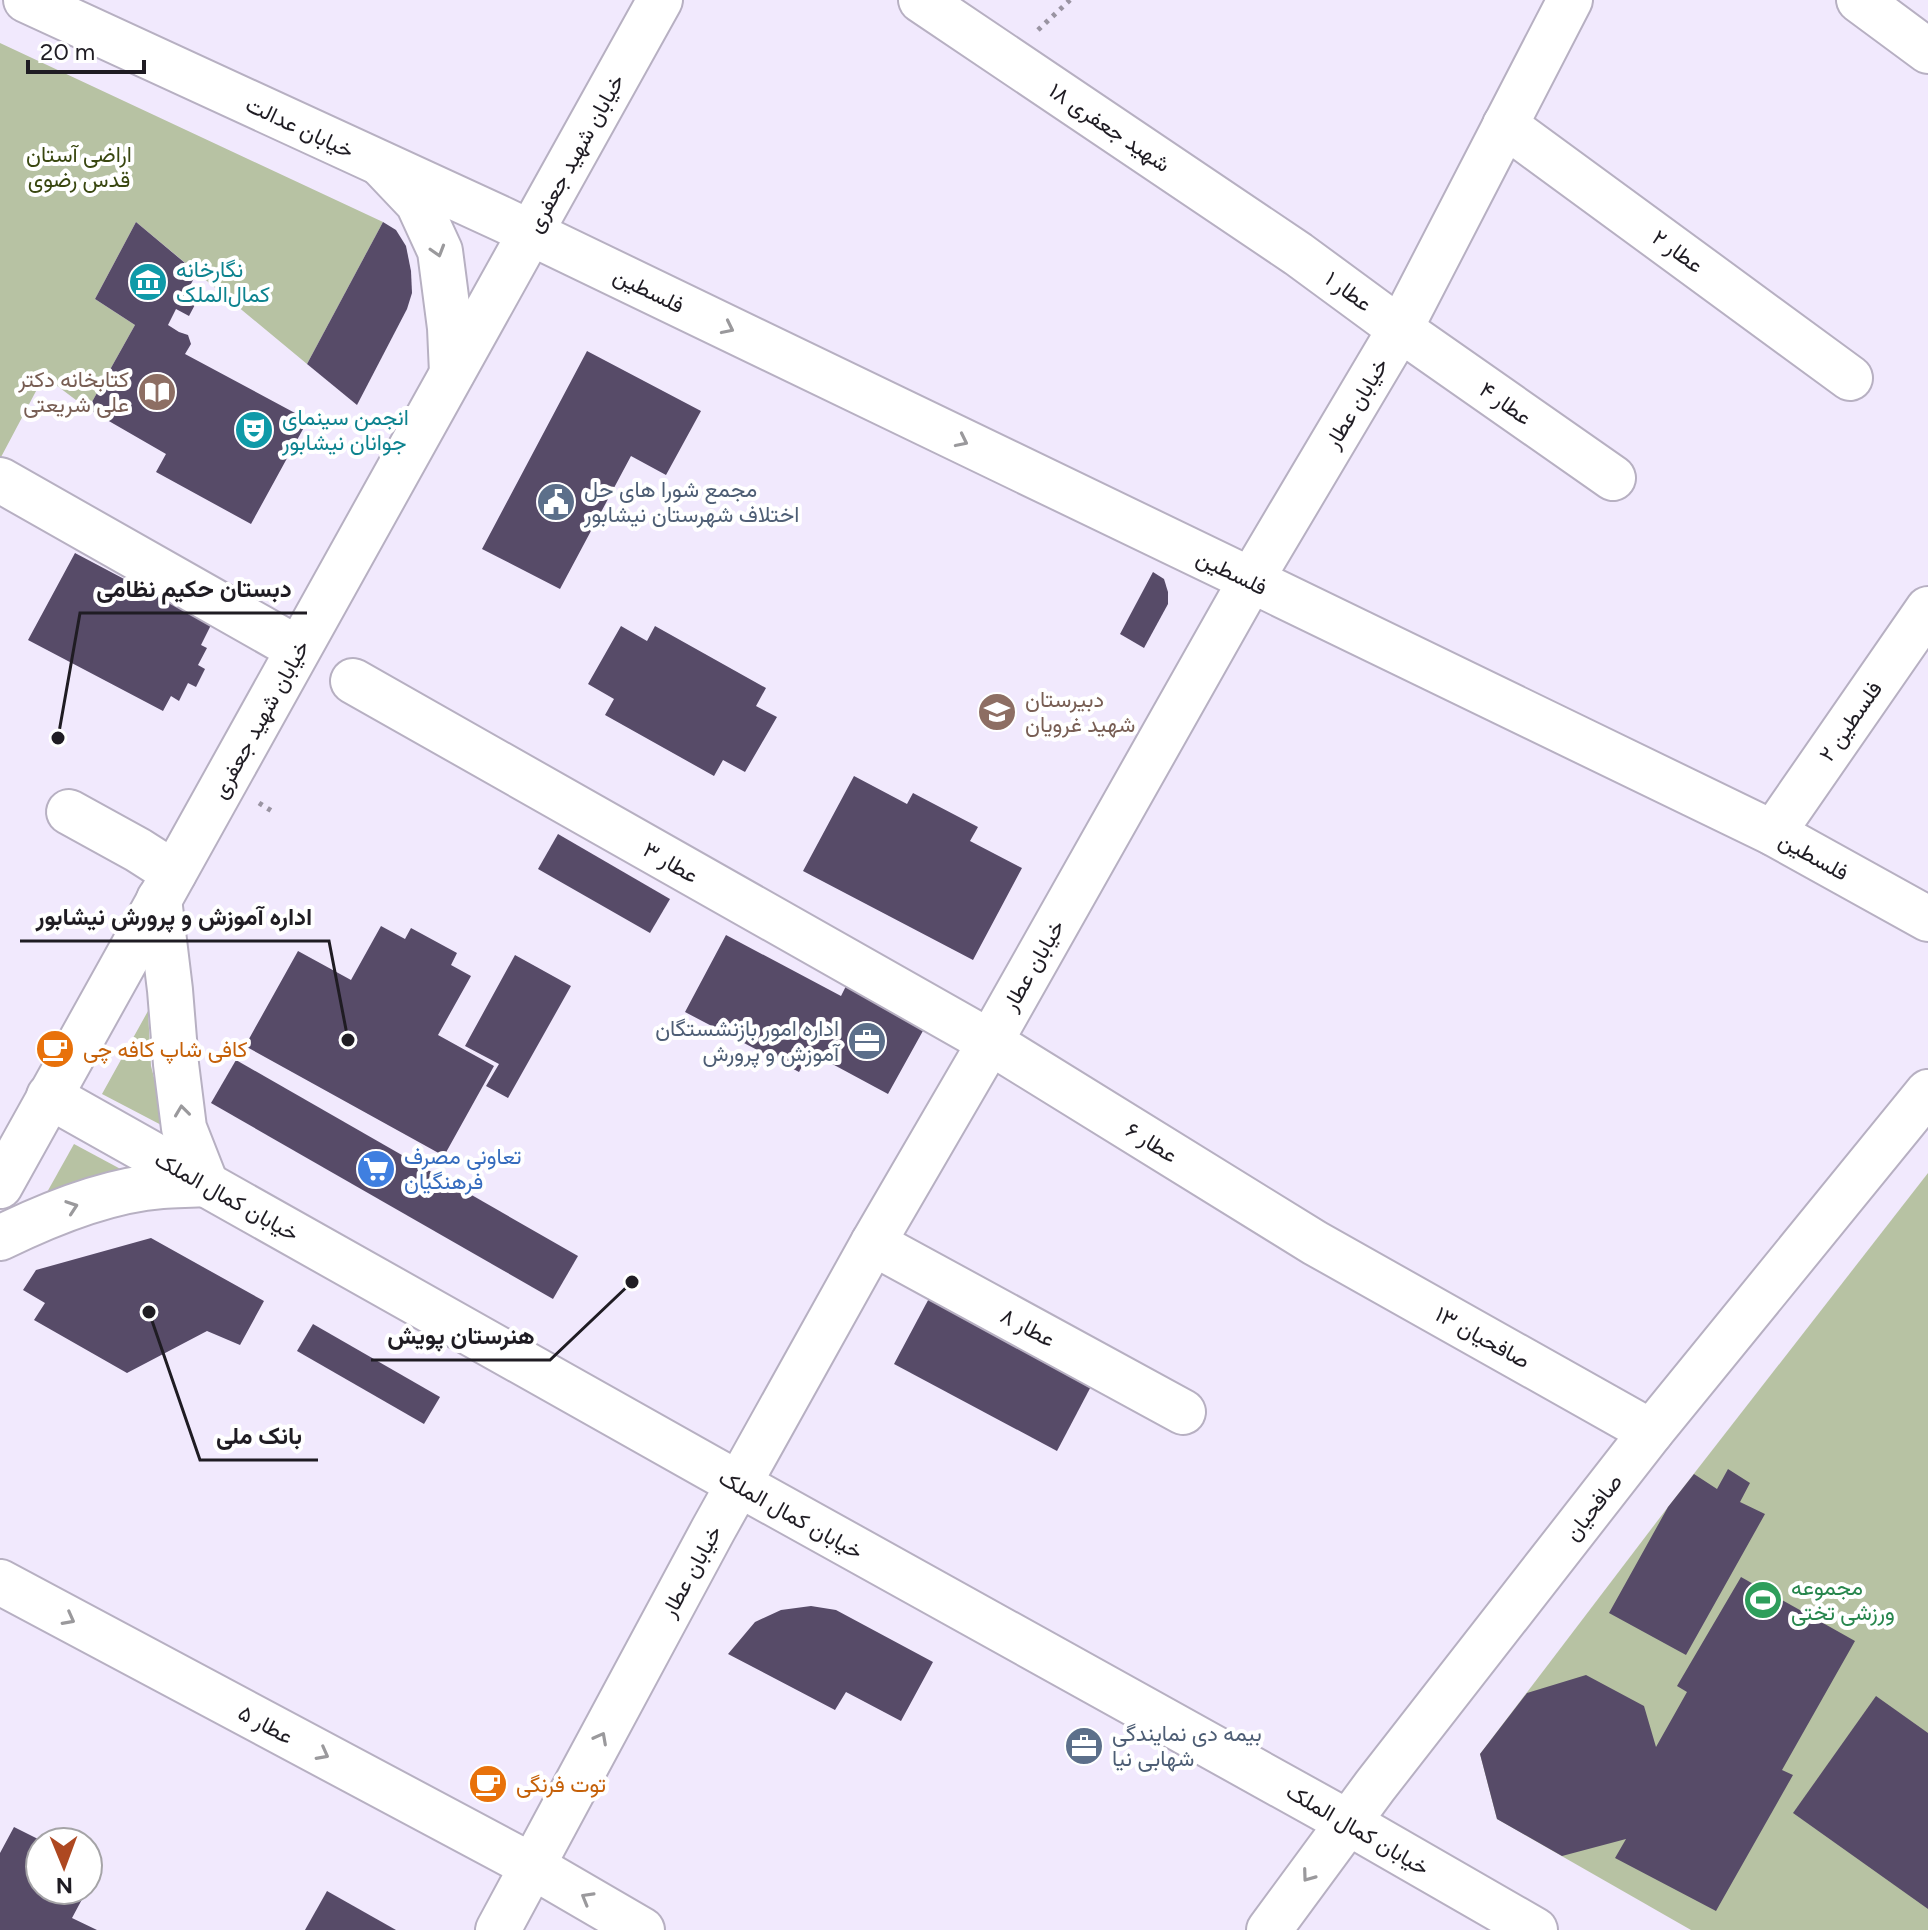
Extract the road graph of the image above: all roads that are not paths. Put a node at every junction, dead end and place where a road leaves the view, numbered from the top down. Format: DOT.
graph roads {
  1 [pos="26,0"];
  2 [pos="660,0"];
  3 [pos="921,0"];
  4 [pos="1570,0"];
  5 [pos="1859,0"];
  6 [pos="1928,51"];
  7 [pos="1505,125"];
  8 [pos="381,164"];
  9 [pos="531,233"];
  10 [pos="1298,254"];
  11 [pos="1400,329"];
  12 [pos="452,373"];
  13 [pos="1850,378"];
  14 [pos="1613,478"];
  15 [pos="0,480"];
  16 [pos="1251,580"];
  17 [pos="1928,609"];
  18 [pos="298,649"];
  19 [pos="353,681"];
  20 [pos="69,812"];
  21 [pos="1773,833"];
  22 [pos="166,886"];
  23 [pos="1928,919"];
  24 [pos="990,1042"];
  25 [pos="1928,1092"];
  26 [pos="49,1096"];
  27 [pos="4,1167"];
  28 [pos="206,1184"];
  29 [pos="0,1238"];
  30 [pos="873,1243"];
  31 [pos="1315,1243"];
  32 [pos="1183,1412"];
  33 [pos="1651,1432"];
  34 [pos="740,1485"];
  35 [pos="0,1582"];
  36 [pos="1349,1823"];
  37 [pos="532,1866"];
  38 [pos="498,1930"];
  39 [pos="642,1930"];
  40 [pos="1269,1930"];
  41 [pos="1535,1930"];
  1 -- 8 [label="street, خیابان عدالت"];
  2 -- 9 [label="street, خیابان شهید جعفری"];
  3 -- 10 [label="street, شهید جعفری ۱۸"];
  4 -- 7 [label="street, خیابان عطار"];
  5 -- 6 [label="street"];
  7 -- 11 [label="street, خیابان عطار"];
  7 -- 13 [label="street, عطار ۲"];
  8 -- 9 [label="street, خیابان عدالت"];
  8 -- 12 [label="street, one-way"];
  9 -- 12 [label="street, خیابان شهید جعفری"];
  9 -- 16 [label="street, فلسطین, one-way"];
  10 -- 11 [label="street, عطار ۱"];
  11 -- 14 [label="street, عطار ۴"];
  11 -- 16 [label="street, خیابان عطار"];
  12 -- 18 [label="street, خیابان شهید جعفری"];
  15 -- 18 [label="street"];
  16 -- 21 [label="street, فلسطین"];
  16 -- 24 [label="street, خیابان عطار"];
  17 -- 21 [label="street, فلسطین ۲"];
  18 -- 22 [label="street, خیابان شهید جعفری"];
  19 -- 24 [label="street, عطار ۳"];
  20 -- 22 [label="street"];
  21 -- 23 [label="street, فلسطین"];
  22 -- 26 [label="street, خیابان شهید جعفری"];
  28 -- 22 [label="street, one-way"];
  24 -- 30 [label="street, خیابان عطار"];
  24 -- 31 [label="street, عطار ۶"];
  25 -- 33 [label="street, صافحیان"];
  26 -- 27 [label="street, خیابان شهید جعفری"];
  26 -- 28 [label="street, خیابان کمال الملک"];
  29 -- 28 [label="street, one-way"];
  28 -- 34 [label="street, خیابان کمال الملک"];
  30 -- 32 [label="street, عطار ۸"];
  30 -- 34 [label="street, خیابان عطار"];
  31 -- 33 [label="street, صافحیان ۱۳"];
  33 -- 36 [label="street, صافحیان"];
  34 -- 36 [label="street, خیابان کمال الملک"];
  37 -- 34 [label="street, خیابان عطار, one-way"];
  35 -- 37 [label="street, عطار ۵, one-way"];
  36 -- 40 [label="street, صافحیان, one-way"];
  36 -- 41 [label="street, خیابان کمال الملک"];
  37 -- 38 [label="street, خیابان عطار"];
  39 -- 37 [label="street, عطار ۵, one-way"];
}
